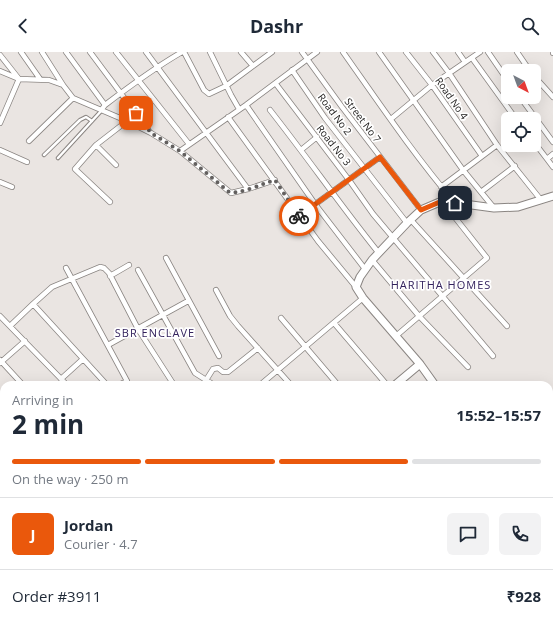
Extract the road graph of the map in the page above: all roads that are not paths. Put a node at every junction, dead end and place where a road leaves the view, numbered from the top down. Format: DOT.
graph roads {
  1 [pos="21,52"];
  2 [pos="42,52"];
  3 [pos="66,52"];
  4 [pos="90,52"];
  5 [pos="116,52"];
  6 [pos="146,52"];
  7 [pos="183,52"];
  8 [pos="210,52"];
  9 [pos="241,52"];
  10 [pos="270,52"];
  11 [pos="302,52"];
  12 [pos="317,52"];
  13 [pos="343,52"];
  14 [pos="379,52"];
  15 [pos="406,52"];
  16 [pos="433,52"];
  17 [pos="458,52"];
  18 [pos="480,52"];
  19 [pos="488,52"];
  20 [pos="517,52"];
  21 [pos="0,53"];
  22 [pos="472,58"];
  23 [pos="307,59"];
  24 [pos="465,62"];
  25 [pos="525,64"];
  26 [pos="156,66"];
  27 [pos="252,66"];
  28 [pos="292,70"];
  29 [pos="0,71"];
  30 [pos="501,71"];
  31 [pos="449,73"];
  32 [pos="19,79"];
  33 [pos="40,79"];
  34 [pos="138,79"];
  35 [pos="276,84"];
  36 [pos="541,84"];
  37 [pos="63,85"];
  38 [pos="432,85"];
  39 [pos="226,86"];
  40 [pos="120,93"];
  41 [pos="73,98"];
  42 [pos="553,98"];
  43 [pos="413,101"];
  44 [pos="525,104"];
  45 [pos="246,105"];
  46 [pos="103,107"];
  47 [pos="239,109"];
  48 [pos="270,110"];
  49 [pos="511,112"];
  50 [pos="228,117"];
  51 [pos="390,119"];
  52 [pos="92,121"];
  53 [pos="127,121"];
  54 [pos="0,123"];
  55 [pos="206,132"];
  56 [pos="151,133"];
  57 [pos="317,137"];
  58 [pos="29,141"];
  59 [pos="553,142"];
  60 [pos="189,144"];
  61 [pos="96,145"];
  62 [pos="497,145"];
  63 [pos="0,150"];
  64 [pos="301,150"];
  65 [pos="180,151"];
  66 [pos="541,151"];
  67 [pos="553,154"];
  68 [pos="44,155"];
  69 [pos="482,156"];
  70 [pos="380,157"];
  71 [pos="58,158"];
  72 [pos="547,159"];
  73 [pos="27,162"];
  74 [pos="116,165"];
  75 [pos="515,166"];
  76 [pos="553,167"];
  77 [pos="364,168"];
  78 [pos="463,170"];
  79 [pos="275,180"];
  80 [pos="349,180"];
  81 [pos="0,182"];
  82 [pos="12,187"];
  83 [pos="441,187"];
  84 [pos="248,189"];
  85 [pos="332,192"];
  86 [pos="481,192"];
  87 [pos="553,196"];
  88 [pos="541,200"];
  89 [pos="442,201"];
  90 [pos="110,202"];
  91 [pos="455,203"];
  92 [pos="316,204"];
  93 [pos="494,208"];
  94 [pos="421,210"];
  95 [pos="299,216"];
  96 [pos="409,221"];
  97 [pos="392,238"];
  98 [pos="378,252"];
  99 [pos="166,258"];
  100 [pos="372,260"];
  101 [pos="129,265"];
  102 [pos="66,268"];
  103 [pos="365,269"];
  104 [pos="138,270"];
  105 [pos="110,276"];
  106 [pos="463,278"];
  107 [pos="72,279"];
  108 [pos="356,287"];
  109 [pos="216,290"];
  110 [pos="442,296"];
  111 [pos="363,298"];
  112 [pos="188,301"];
  113 [pos="33,304"];
  114 [pos="163,315"];
  115 [pos="0,316"];
  116 [pos="419,316"];
  117 [pos="281,318"];
  118 [pos="334,323"];
  119 [pos="10,326"];
  120 [pos="507,326"];
  121 [pos="138,329"];
  122 [pos="396,336"];
  123 [pos="25,342"];
  124 [pos="108,345"];
  125 [pos="305,346"];
  126 [pos="258,348"];
  127 [pos="219,356"];
  128 [pos="493,356"];
  129 [pos="83,360"];
  130 [pos="0,362"];
  131 [pos="420,364"];
  132 [pos="468,367"];
  133 [pos="278,370"];
  134 [pos="61,379"];
  135 [pos="206,380"];
  136 [pos="18,381"];
  137 [pos="103,381"];
  138 [pos="127,381"];
  139 [pos="171,381"];
  140 [pos="265,381"];
  141 [pos="288,381"];
  142 [pos="335,381"];
  143 [pos="384,381"];
  144 [pos="400,381"];
  145 [pos="432,381"];
  1 -- 33 [label="street"];
  2 -- 37 [label="street"];
  3 -- 46 [label="street"];
  4 -- 40 [label="street"];
  5 -- 34 [label="street"];
  6 -- 26 [label="street"];
  7 -- 26 [label="street"];
  7 -- 39 [label="street"];
  8 -- 39 [label="street"];
  9 -- 27 [label="street"];
  10 -- 27 [label="street"];
  11 -- 23 [label="street, Street No 7"];
  12 -- 23 [label="street"];
  13 -- 51 [label="street"];
  14 -- 43 [label="street"];
  15 -- 38 [label="street, Road No 4"];
  16 -- 31 [label="street"];
  17 -- 24 [label="street"];
  18 -- 22 [label="street"];
  19 -- 30 [label="street"];
  20 -- 25 [label="street"];
  21 -- 32 [label="street"];
  22 -- 24 [label="street"];
  22 -- 49 [label="street"];
  23 -- 28 [label="street"];
  23 -- 70 [label="street, Street No 7"];
  24 -- 31 [label="street"];
  26 -- 34 [label="street"];
  26 -- 55 [label="street"];
  27 -- 39 [label="street"];
  28 -- 35 [label="street"];
  28 -- 77 [label="street, Road No 2"];
  29 -- 32 [label="street"];
  31 -- 38 [label="street"];
  31 -- 62 [label="street"];
  32 -- 33 [label="street"];
  32 -- 54 [label="street"];
  33 -- 37 [label="street"];
  34 -- 40 [label="street"];
  34 -- 60 [label="street"];
  35 -- 45 [label="street"];
  35 -- 57 [label="street, Road No 3"];
  36 -- 42 [label="street"];
  37 -- 41 [label="street"];
  38 -- 43 [label="street"];
  38 -- 69 [label="street, Road No 4"];
  39 -- 47 [label="street"];
  40 -- 46 [label="street"];
  40 -- 56 [label="street"];
  41 -- 46 [label="street"];
  41 -- 58 [label="street"];
  43 -- 51 [label="street"];
  43 -- 78 [label="street"];
  44 -- 59 [label="street"];
  45 -- 47 [label="street"];
  45 -- 92 [label="street"];
  46 -- 52 [label="lane"];
  46 -- 53 [label="street"];
  47 -- 50 [label="street"];
  48 -- 64 [label="street"];
  50 -- 55 [label="street"];
  50 -- 79 [label="street"];
  51 -- 83 [label="street"];
  52 -- 68 [label="lane"];
  52 -- 71 [label="lane"];
  53 -- 56 [label="street"];
  53 -- 61 [label="street"];
  55 -- 60 [label="street"];
  55 -- 84 [label="street"];
  56 -- 65 [label="street"];
  57 -- 64 [label="street"];
  57 -- 80 [label="street, Road No 3"];
  60 -- 65 [label="street"];
  61 -- 74 [label="street"];
  61 -- 90 [label="street"];
  62 -- 69 [label="street"];
  62 -- 75 [label="street"];
  63 -- 73 [label="street"];
  64 -- 85 [label="street"];
  65 -- 84 [label="street"];
  66 -- 72 [label="street"];
  67 -- 72 [label="street"];
  69 -- 78 [label="street"];
  70 -- 77 [label="street"];
  70 -- 94 [label="street, Street No 7"];
  72 -- 76 [label="street"];
  75 -- 86 [label="street"];
  75 -- 88 [label="street"];
  77 -- 80 [label="street"];
  77 -- 96 [label="street, Road No 2"];
  78 -- 83 [label="street"];
  78 -- 86 [label="street"];
  79 -- 84 [label="street"];
  79 -- 95 [label="street"];
  80 -- 85 [label="street"];
  80 -- 97 [label="street, Road No 3"];
  81 -- 82 [label="street"];
  83 -- 91 [label="street"];
  85 -- 92 [label="street"];
  85 -- 98 [label="street"];
  86 -- 93 [label="street"];
  87 -- 88 [label="street"];
  88 -- 93 [label="street"];
  89 -- 91 [label="street"];
  89 -- 94 [label="street"];
  89 -- 106 [label="street"];
  91 -- 93 [label="street"];
  92 -- 95 [label="street"];
  92 -- 103 [label="street"];
  94 -- 96 [label="street"];
  95 -- 108 [label="street"];
  96 -- 97 [label="street"];
  96 -- 106 [label="street, Road No 2"];
  97 -- 98 [label="street"];
  97 -- 110 [label="street, Road No 3"];
  98 -- 100 [label="street"];
  99 -- 112 [label="street"];
  100 -- 103 [label="street"];
  100 -- 116 [label="street"];
  101 -- 105 [label="street"];
  102 -- 107 [label="street"];
  103 -- 108 [label="street"];
  104 -- 114 [label="street"];
  105 -- 107 [label="street"];
  105 -- 121 [label="street"];
  106 -- 110 [label="street"];
  106 -- 120 [label="street, Road No 2"];
  107 -- 113 [label="street"];
  107 -- 124 [label="street"];
  108 -- 111 [label="street"];
  109 -- 126 [label="street"];
  110 -- 116 [label="street"];
  110 -- 128 [label="street, Road No 3"];
  111 -- 118 [label="street"];
  111 -- 122 [label="street"];
  112 -- 114 [label="street"];
  112 -- 127 [label="street"];
  113 -- 119 [label="street"];
  113 -- 129 [label="street"];
  114 -- 121 [label="street"];
  114 -- 135 [label="street"];
  115 -- 119 [label="street"];
  116 -- 122 [label="street"];
  116 -- 132 [label="street"];
  117 -- 125 [label="street"];
  118 -- 125 [label="street"];
  118 -- 143 [label="street"];
  119 -- 123 [label="street"];
  121 -- 124 [label="street"];
  121 -- 139 [label="street"];
  122 -- 131 [label="street"];
  123 -- 130 [label="street"];
  123 -- 134 [label="street"];
  124 -- 138 [label="street"];
  125 -- 133 [label="street"];
  125 -- 142 [label="street"];
  126 -- 133 [label="street"];
  126 -- 135 [label="street"];
  129 -- 134 [label="street"];
  129 -- 137 [label="street"];
  130 -- 136 [label="street"];
  131 -- 144 [label="street"];
  131 -- 145 [label="street"];
  133 -- 140 [label="street"];
  133 -- 141 [label="street"];
}
